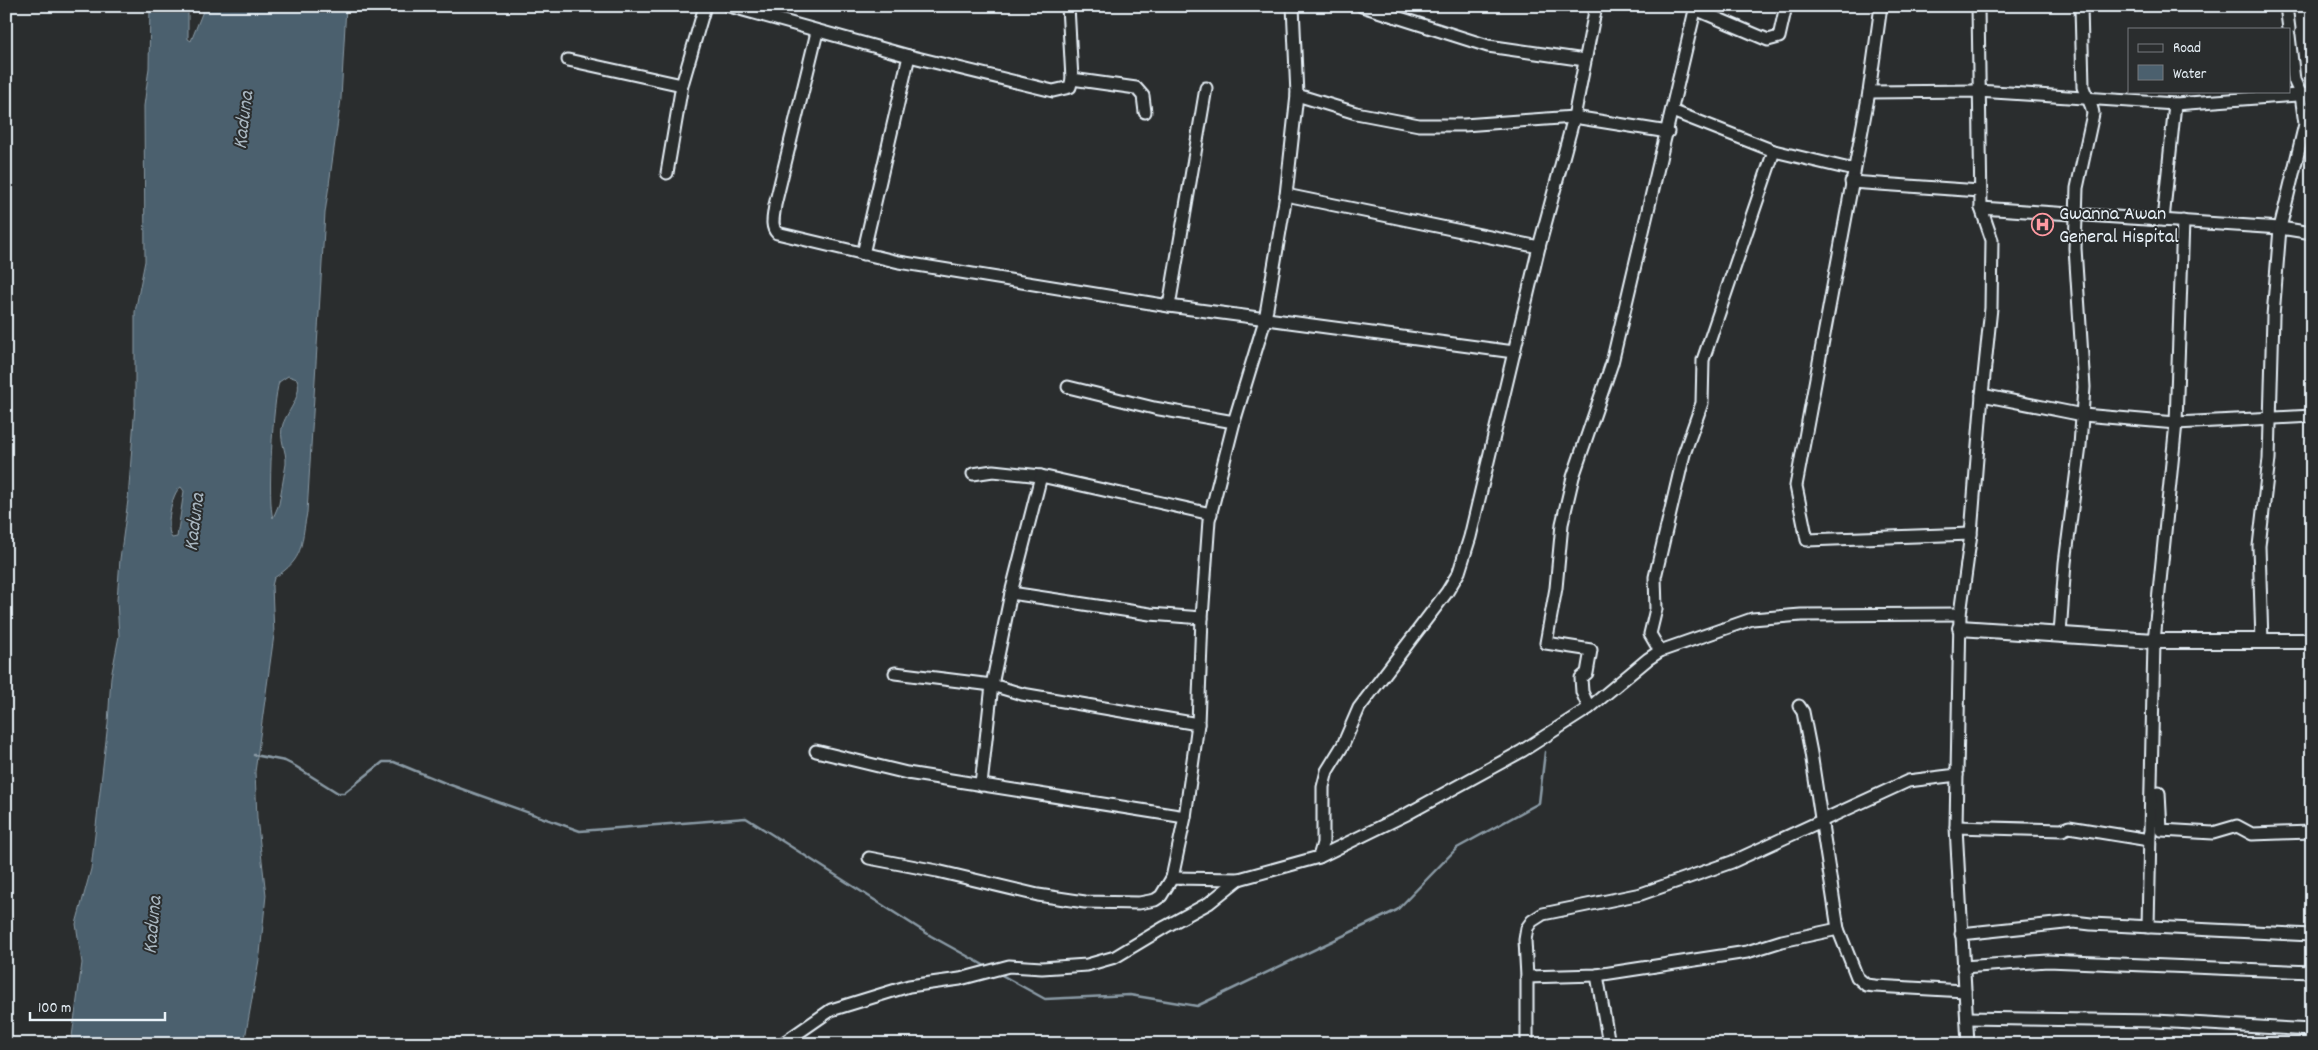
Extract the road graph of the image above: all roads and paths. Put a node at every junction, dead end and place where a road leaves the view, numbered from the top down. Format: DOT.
graph roads {
  1 [pos="706,6"];
  2 [pos="729,6"];
  3 [pos="1068,6"];
  4 [pos="1293,6"];
  5 [pos="1362,6"];
  6 [pos="1596,6"];
  7 [pos="1786,6"];
  8 [pos="1881,6"];
  9 [pos="1978,6"];
  10 [pos="2081,6"];
  11 [pos="2286,6"];
  12 [pos="1695,8"];
  13 [pos="2289,28"];
  14 [pos="817,32"];
  15 [pos="2290,44"];
  16 [pos="910,56"];
  17 [pos="568,60"];
  18 [pos="1586,60"];
  19 [pos="1072,79"];
  20 [pos="682,85"];
  21 [pos="1206,88"];
  22 [pos="1978,91"];
  23 [pos="1869,92"];
  24 [pos="2306,94"];
  25 [pos="1297,95"];
  26 [pos="2086,98"];
  27 [pos="2175,104"];
  28 [pos="1672,111"];
  29 [pos="1145,112"];
  30 [pos="1574,117"];
  31 [pos="1668,132"];
  32 [pos="1774,151"];
  33 [pos="1854,170"];
  34 [pos="667,173"];
  35 [pos="1851,182"];
  36 [pos="1980,192"];
  37 [pos="1286,195"];
  38 [pos="1981,208"];
  39 [pos="2076,215"];
  40 [pos="2163,220"];
  41 [pos="2182,222"];
  42 [pos="2280,228"];
  43 [pos="2312,233"];
  44 [pos="1539,247"];
  45 [pos="863,254"];
  46 [pos="1169,306"];
  47 [pos="1265,320"];
  48 [pos="1514,352"];
  49 [pos="1068,387"];
  50 [pos="1982,395"];
  51 [pos="2083,415"];
  52 [pos="2312,416"];
  53 [pos="2270,420"];
  54 [pos="1234,422"];
  55 [pos="2176,424"];
  56 [pos="973,474"];
  57 [pos="1041,476"];
  58 [pos="1211,514"];
  59 [pos="1972,534"];
  60 [pos="1011,593"];
  61 [pos="1202,618"];
  62 [pos="1960,621"];
  63 [pos="2060,634"];
  64 [pos="2154,641"];
  65 [pos="2312,641"];
  66 [pos="2262,642"];
  67 [pos="1660,651"];
  68 [pos="895,673"];
  69 [pos="992,685"];
  70 [pos="2154,699"];
  71 [pos="1799,706"];
  72 [pos="1589,708"];
  73 [pos="1198,724"];
  74 [pos="2154,739"];
  75 [pos="816,751"];
  76 [pos="1957,775"];
  77 [pos="981,785"];
  78 [pos="1185,817"];
  79 [pos="1822,822"];
  80 [pos="1956,826"];
  81 [pos="2312,832"];
  82 [pos="1319,857"];
  83 [pos="869,858"];
  84 [pos="1172,878"];
  85 [pos="1239,879"];
  86 [pos="2148,927"];
  87 [pos="1838,929"];
  88 [pos="1961,934"];
  89 [pos="2312,935"];
  90 [pos="1963,967"];
  91 [pos="2312,972"];
  92 [pos="1597,975"];
  93 [pos="1528,977"];
  94 [pos="1965,991"];
  95 [pos="1967,1018"];
  96 [pos="2312,1030"];
  97 [pos="782,1044"];
  98 [pos="1527,1044"];
  99 [pos="1609,1044"];
  100 [pos="1968,1044"];
  1 -- 20 [label="street"];
  2 -- 14 [label="street"];
  3 -- 19 [label="street"];
  4 -- 25 [label="street"];
  5 -- 18 [label="street"];
  6 -- 18 [label="street"];
  7 -- 12 [label="street"];
  8 -- 23 [label="street"];
  9 -- 22 [label="street"];
  10 -- 26 [label="street"];
  11 -- 13 [label="street"];
  12 -- 28 [label="street"];
  14 -- 16 [label="street"];
  14 -- 45 [label="street"];
  15 -- 24 [label="street"];
  16 -- 19 [label="street"];
  16 -- 45 [label="street"];
  17 -- 20 [label="street"];
  18 -- 30 [label="street"];
  19 -- 29 [label="street"];
  20 -- 34 [label="street"];
  21 -- 46 [label="street"];
  22 -- 23 [label="street"];
  22 -- 26 [label="street"];
  22 -- 36 [label="street"];
  23 -- 33 [label="street"];
  24 -- 27 [label="street"];
  24 -- 42 [label="street"];
  25 -- 30 [label="street"];
  25 -- 37 [label="street"];
  26 -- 27 [label="street"];
  26 -- 39 [label="street"];
  27 -- 40 [label="street"];
  28 -- 31 [label="street"];
  28 -- 32 [label="street"];
  30 -- 31 [label="street"];
  30 -- 44 [label="street"];
  31 -- 72 [label="street"];
  32 -- 33 [label="street"];
  32 -- 67 [label="street"];
  33 -- 35 [label="street"];
  35 -- 36 [label="street"];
  35 -- 59 [label="street"];
  36 -- 38 [label="street"];
  37 -- 44 [label="street"];
  37 -- 47 [label="street"];
  38 -- 39 [label="street"];
  38 -- 50 [label="street"];
  39 -- 40 [label="street"];
  39 -- 51 [label="street"];
  40 -- 41 [label="street"];
  41 -- 42 [label="street"];
  41 -- 55 [label="street"];
  42 -- 43 [label="street"];
  42 -- 53 [label="street"];
  44 -- 48 [label="street"];
  45 -- 46 [label="street"];
  46 -- 47 [label="street"];
  47 -- 48 [label="street"];
  47 -- 54 [label="street"];
  48 -- 82 [label="street"];
  49 -- 54 [label="street"];
  50 -- 51 [label="street"];
  50 -- 59 [label="street"];
  51 -- 55 [label="street"];
  51 -- 63 [label="street"];
  52 -- 53 [label="street"];
  53 -- 55 [label="street"];
  53 -- 66 [label="street"];
  54 -- 58 [label="street"];
  55 -- 64 [label="street"];
  56 -- 57 [label="street"];
  57 -- 58 [label="street"];
  57 -- 60 [label="street"];
  58 -- 61 [label="street"];
  59 -- 62 [label="street"];
  60 -- 61 [label="street"];
  60 -- 69 [label="street"];
  61 -- 73 [label="street"];
  62 -- 63 [label="street"];
  62 -- 67 [label="street"];
  62 -- 76 [label="street"];
  63 -- 64 [label="street"];
  64 -- 66 [label="street"];
  64 -- 70 [label="street"];
  65 -- 66 [label="street"];
  67 -- 72 [label="street"];
  68 -- 69 [label="street"];
  69 -- 73 [label="street"];
  69 -- 77 [label="street"];
  70 -- 74 [label="street"];
  70 -- 81 [label="street"];
  71 -- 79 [label="street"];
  72 -- 82 [label="street"];
  73 -- 78 [label="street"];
  74 -- 80 [label="street"];
  74 -- 86 [label="street"];
  75 -- 77 [label="street"];
  76 -- 79 [label="street"];
  76 -- 80 [label="street"];
  77 -- 78 [label="street"];
  78 -- 84 [label="street"];
  79 -- 87 [label="street"];
  79 -- 93 [label="street"];
  80 -- 88 [label="street"];
  82 -- 85 [label="street"];
  83 -- 84 [label="street"];
  84 -- 85 [label="street"];
  85 -- 97 [label="street"];
  86 -- 88 [label="street"];
  86 -- 89 [label="street"];
  87 -- 92 [label="street"];
  87 -- 94 [label="street"];
  88 -- 90 [label="street"];
  90 -- 91 [label="street"];
  90 -- 94 [label="street"];
  92 -- 93 [label="street"];
  92 -- 99 [label="street"];
  93 -- 98 [label="street"];
  94 -- 95 [label="street"];
  95 -- 96 [label="street"];
  95 -- 100 [label="street"];
}
